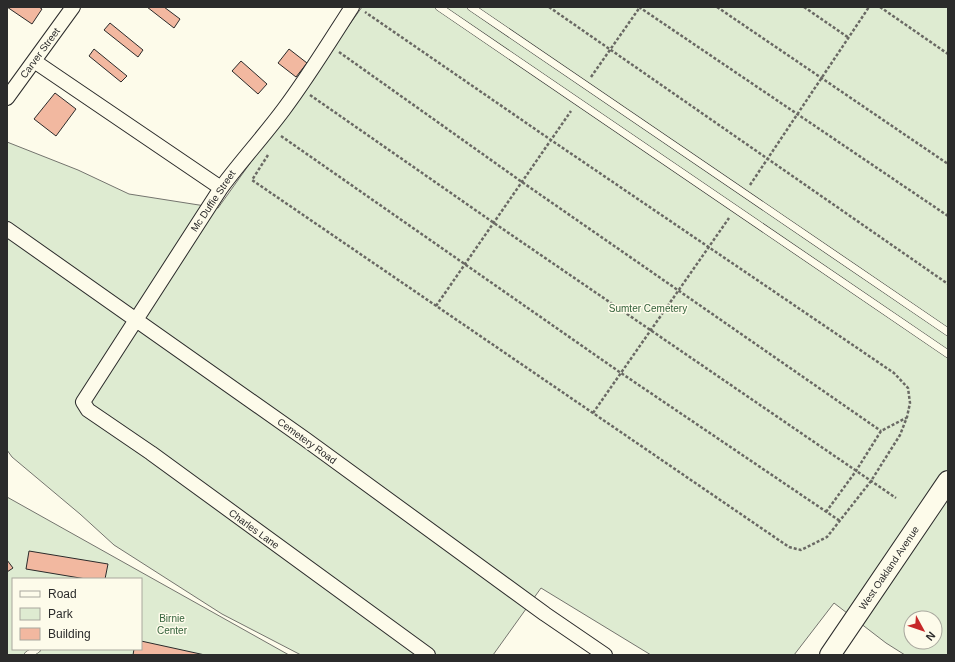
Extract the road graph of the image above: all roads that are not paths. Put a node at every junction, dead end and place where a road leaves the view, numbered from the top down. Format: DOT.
graph roads {
  1 [pos="73,7"];
  2 [pos="439,7"];
  3 [pos="471,7"];
  4 [pos="358,9"];
  5 [pos="34,61"];
  6 [pos="7,98"];
  7 [pos="220,188"];
  8 [pos="7,229"];
  9 [pos="136,320"];
  10 [pos="948,332"];
  11 [pos="948,354"];
  12 [pos="82,402"];
  13 [pos="948,481"];
  14 [pos="428,655"];
  15 [pos="606,655"];
  16 [pos="830,655"];
  1 -- 5 [label="street, Carver Street"];
  2 -- 11 [label="lane"];
  3 -- 10 [label="lane"];
  4 -- 7 [label="street, Mc Duffie Street"];
  5 -- 6 [label="street, Carver Street"];
  5 -- 7 [label="street"];
  7 -- 9 [label="street, Mc Duffie Street"];
  8 -- 9 [label="street, Cemetery Road"];
  9 -- 12 [label="street, Mc Duffie Street"];
  9 -- 15 [label="street, Cemetery Road"];
  12 -- 14 [label="street, Charles Lane"];
  13 -- 16 [label="street, West Oakland Avenue"];
}
